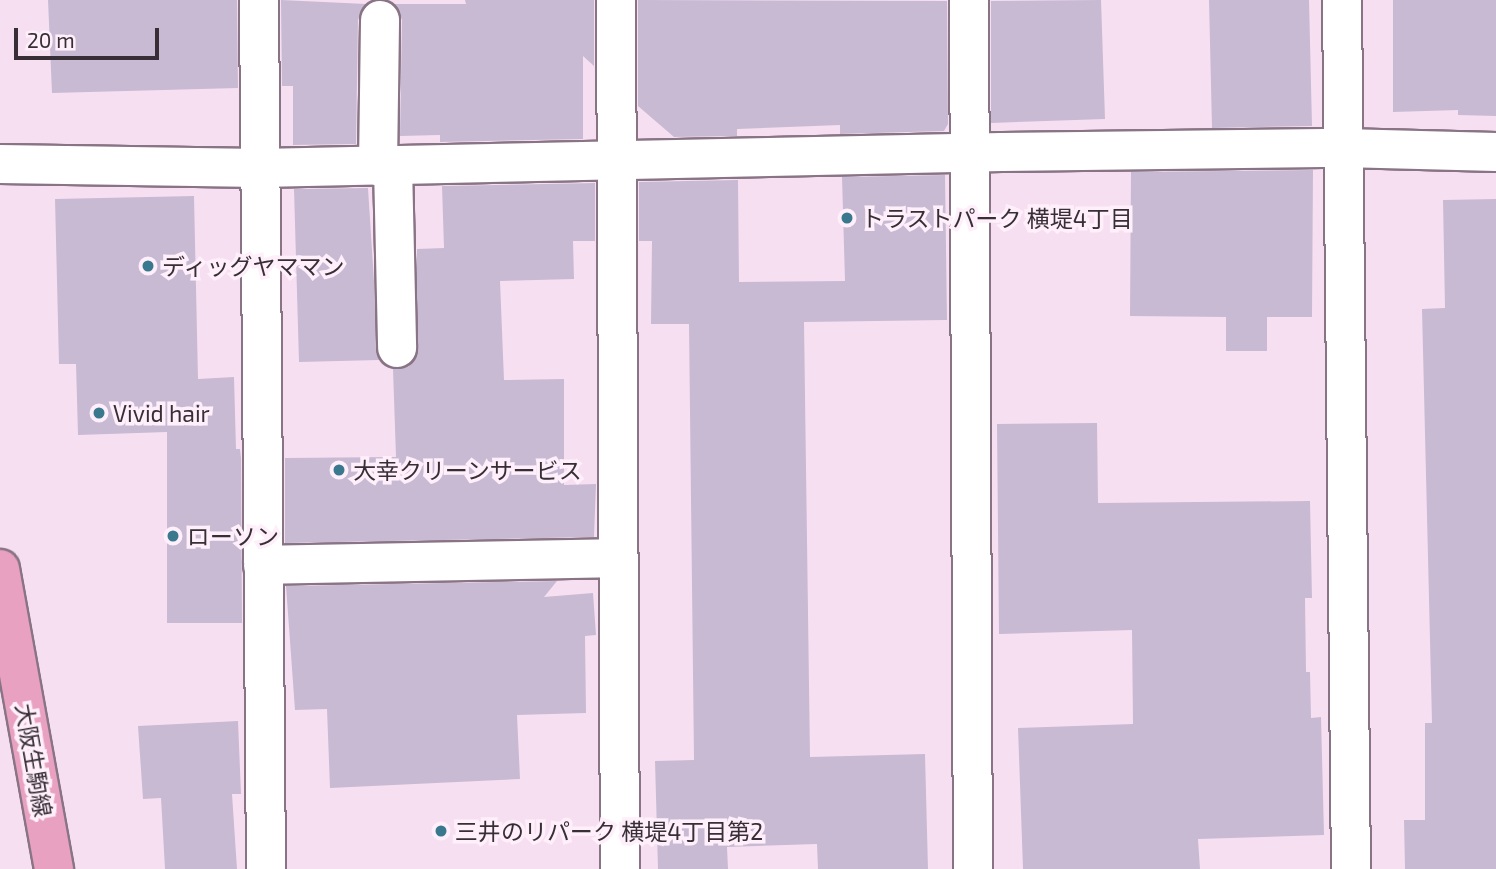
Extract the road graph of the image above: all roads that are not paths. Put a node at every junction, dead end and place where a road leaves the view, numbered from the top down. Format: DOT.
graph roads {
  1 [pos="260,0"];
  2 [pos="616,0"];
  3 [pos="969,0"];
  4 [pos="1342,0"];
  5 [pos="380,20"];
  6 [pos="1343,148"];
  7 [pos="1496,152"];
  8 [pos="968,153"];
  9 [pos="617,161"];
  10 [pos="0,164"];
  11 [pos="385,166"];
  12 [pos="260,168"];
  13 [pos="397,348"];
  14 [pos="618,558"];
  15 [pos="263,565"];
  16 [pos="0,569"];
  17 [pos="54,869"];
  18 [pos="266,869"];
  19 [pos="620,869"];
  20 [pos="973,869"];
  21 [pos="1351,869"];
  1 -- 12 [label="street"];
  2 -- 9 [label="street"];
  3 -- 8 [label="street"];
  4 -- 6 [label="street"];
  5 -- 11 [label="street"];
  6 -- 7 [label="street"];
  6 -- 8 [label="street"];
  6 -- 21 [label="street"];
  8 -- 9 [label="street"];
  8 -- 20 [label="street"];
  9 -- 11 [label="street"];
  9 -- 14 [label="street"];
  10 -- 12 [label="street"];
  11 -- 12 [label="street"];
  11 -- 13 [label="street"];
  12 -- 15 [label="street"];
  14 -- 15 [label="street"];
  14 -- 19 [label="street"];
  15 -- 18 [label="street"];
  16 -- 17 [label="main road, 大阪生駒線"];
}
